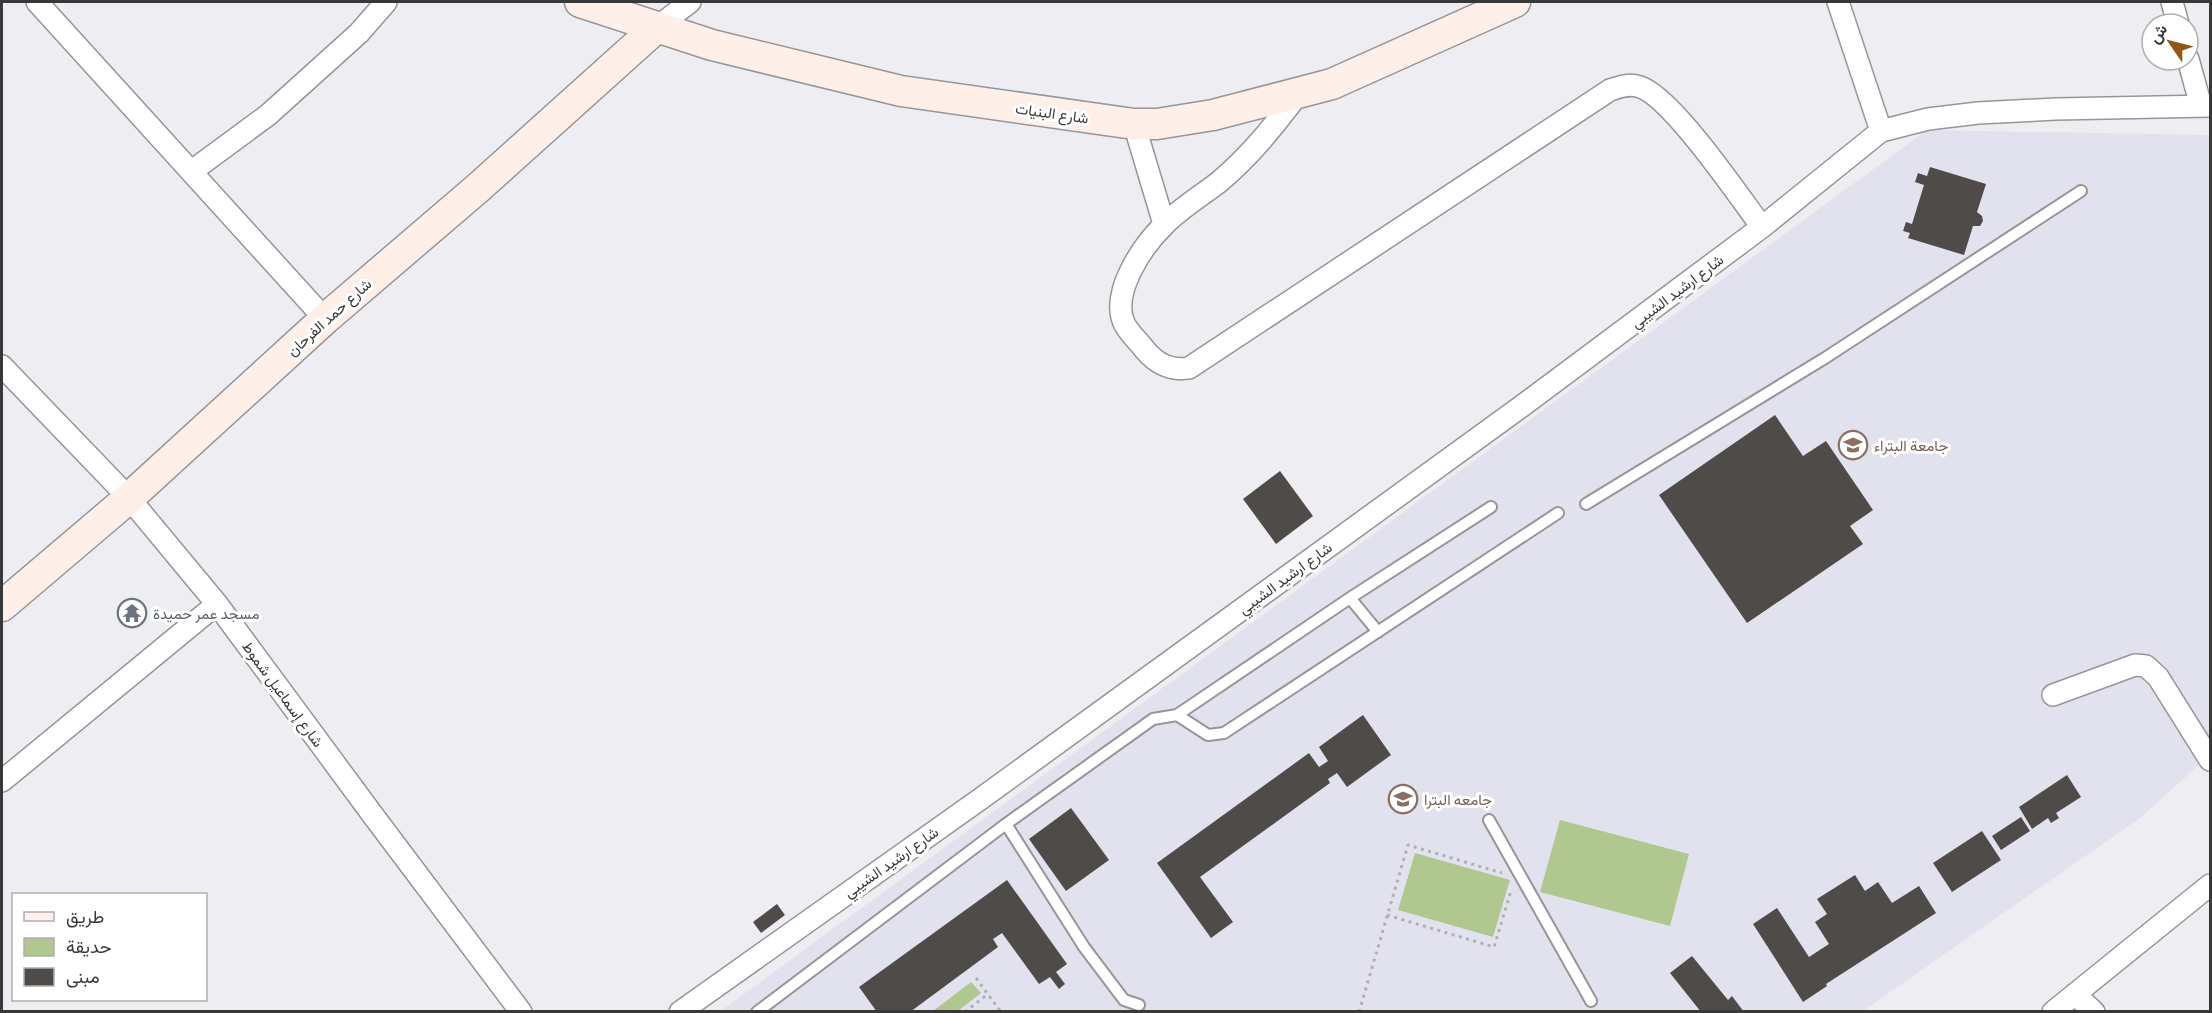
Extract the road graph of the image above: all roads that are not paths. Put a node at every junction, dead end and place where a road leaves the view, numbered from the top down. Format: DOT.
graph roads {
  1 [pos="37,2"];
  2 [pos="386,2"];
  3 [pos="580,2"];
  4 [pos="690,2"];
  5 [pos="1515,2"];
  6 [pos="1838,2"];
  7 [pos="656,28"];
  8 [pos="2193,72"];
  9 [pos="1298,94"];
  10 [pos="2206,106"];
  11 [pos="1134,124"];
  12 [pos="1881,131"];
  13 [pos="192,171"];
  14 [pos="2081,191"];
  15 [pos="1164,224"];
  16 [pos="1762,227"];
  17 [pos="325,319"];
  18 [pos="2,366"];
  19 [pos="129,498"];
  20 [pos="1586,504"];
  21 [pos="1491,507"];
  22 [pos="1558,513"];
  23 [pos="1350,597"];
  24 [pos="217,604"];
  25 [pos="2,606"];
  26 [pos="1378,632"];
  27 [pos="2054,695"];
  28 [pos="1177,715"];
  29 [pos="2211,760"];
  30 [pos="2,781"];
  31 [pos="1489,820"];
  32 [pos="1006,824"];
  33 [pos="2211,885"];
  34 [pos="2075,994"];
  35 [pos="1591,1001"];
  36 [pos="1139,1005"];
  37 [pos="521,1011"];
  38 [pos="680,1011"];
  39 [pos="757,1011"];
  40 [pos="2053,1011"];
  41 [pos="2094,1011"];
  1 -- 13 [label="street"];
  2 -- 13 [label="street"];
  3 -- 7 [label="main road, شارع البنيات"];
  4 -- 7 [label="street"];
  5 -- 9 [label="main road, شارع البنيات"];
  6 -- 12 [label="street"];
  7 -- 11 [label="main road, شارع البنيات"];
  7 -- 17 [label="main road, شارع حمد الفرحان"];
  8 -- 10 [label="street"];
  9 -- 11 [label="main road, شارع البنيات"];
  9 -- 15 [label="street"];
  10 -- 12 [label="street"];
  11 -- 15 [label="street"];
  12 -- 16 [label="street, شارع ارشيد الشيبي"];
  13 -- 17 [label="street"];
  14 -- 20 [label="lane"];
  15 -- 16 [label="street"];
  16 -- 38 [label="street, شارع ارشيد الشيبي"];
  17 -- 19 [label="main road, شارع حمد الفرحان"];
  18 -- 19 [label="street, شارع إسماعيل شموط"];
  19 -- 24 [label="street, شارع إسماعيل شموط"];
  19 -- 25 [label="main road, شارع حمد الفرحان"];
  21 -- 23 [label="lane"];
  22 -- 26 [label="lane"];
  23 -- 26 [label="lane"];
  23 -- 28 [label="lane"];
  24 -- 30 [label="street"];
  24 -- 37 [label="street, شارع إسماعيل شموط"];
  26 -- 28 [label="lane"];
  27 -- 29 [label="street"];
  28 -- 32 [label="lane"];
  31 -- 35 [label="lane"];
  32 -- 36 [label="lane"];
  32 -- 39 [label="lane"];
  33 -- 34 [label="street"];
  34 -- 40 [label="street"];
  34 -- 41 [label="street"];
}
